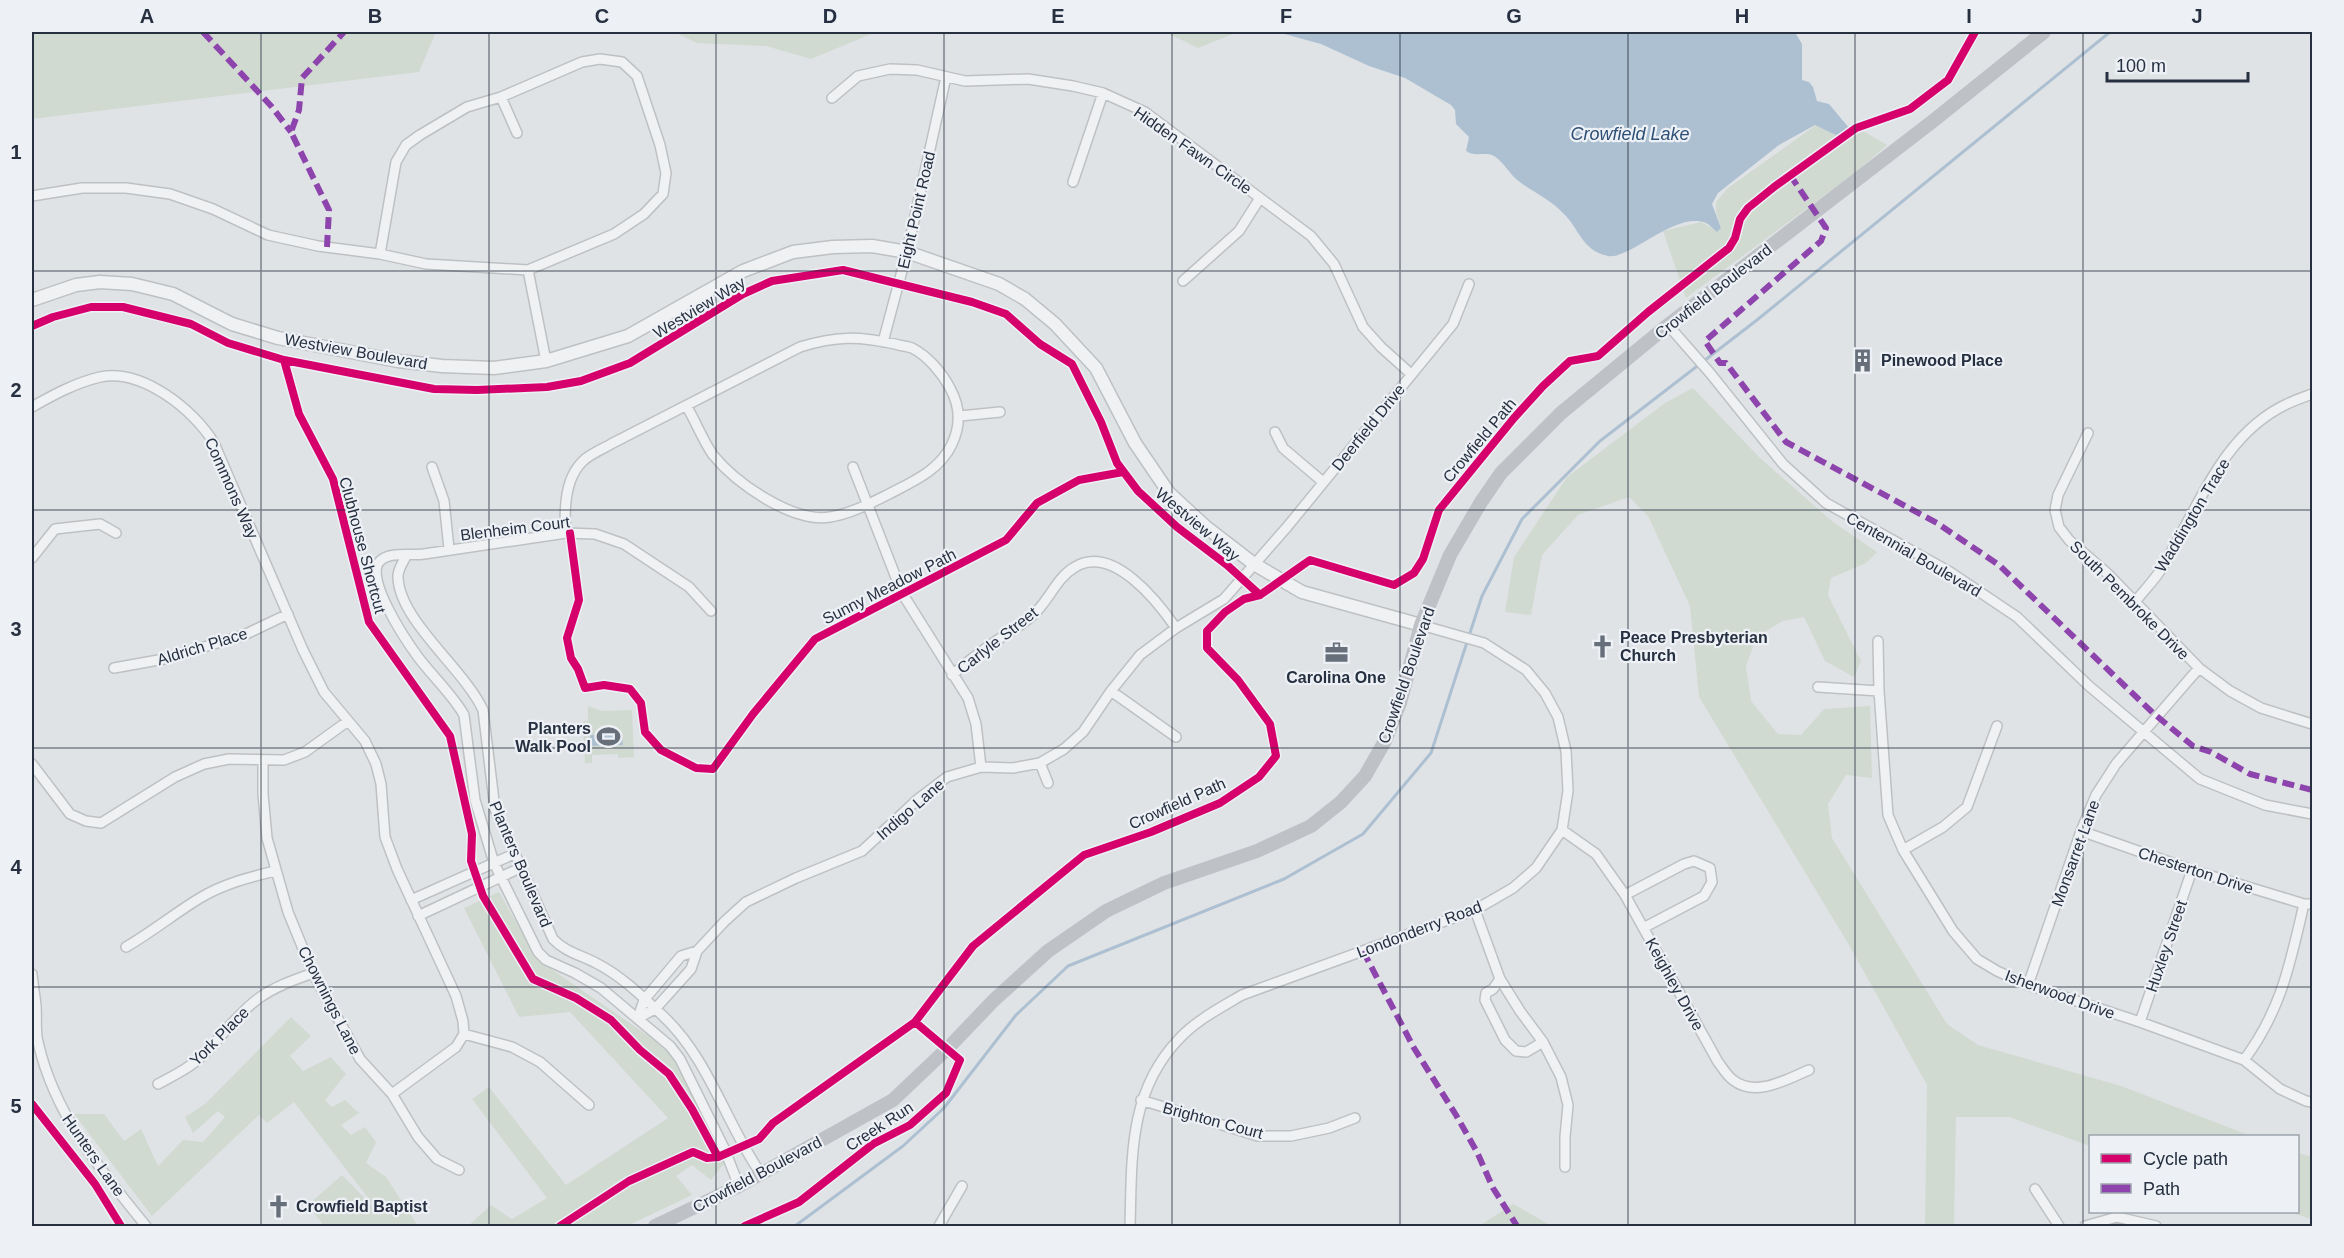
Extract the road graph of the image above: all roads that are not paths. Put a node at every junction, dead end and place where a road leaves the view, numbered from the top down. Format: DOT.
graph roads {
  1 [pos="2044,32"];
  2 [pos="945,77"];
  3 [pos="1103,93"];
  4 [pos="501,97"];
  5 [pos="832,98"];
  6 [pos="517,134"];
  7 [pos="1073,182"];
  8 [pos="32,196"];
  9 [pos="1260,198"];
  10 [pos="907,252"];
  11 [pos="380,254"];
  12 [pos="528,270"];
  13 [pos="1183,281"];
  14 [pos="1469,284"];
  15 [pos="32,300"];
  16 [pos="1668,325"];
  17 [pos="883,342"];
  18 [pos="546,361"];
  19 [pos="1412,374"];
  20 [pos="2313,394"];
  21 [pos="687,406"];
  22 [pos="32,407"];
  23 [pos="999,412"];
  24 [pos="960,416"];
  25 [pos="1275,432"];
  26 [pos="2088,433"];
  27 [pos="432,467"];
  28 [pos="853,467"];
  29 [pos="1323,482"];
  30 [pos="867,505"];
  31 [pos="116,533"];
  32 [pos="566,533"];
  33 [pos="449,549"];
  34 [pos="406,556"];
  35 [pos="32,558"];
  36 [pos="1254,564"];
  37 [pos="2134,602"];
  38 [pos="711,611"];
  39 [pos="288,614"];
  40 [pos="1421,625"];
  41 [pos="1176,628"];
  42 [pos="1878,641"];
  43 [pos="114,668"];
  44 [pos="2199,668"];
  45 [pos="952,675"];
  46 [pos="1818,687"];
  47 [pos="1111,691"];
  48 [pos="1879,691"];
  49 [pos="348,721"];
  50 [pos="2313,724"];
  51 [pos="1996,726"];
  52 [pos="485,728"];
  53 [pos="467,731"];
  54 [pos="2143,733"];
  55 [pos="1176,737"];
  56 [pos="263,760"];
  57 [pos="1040,763"];
  58 [pos="32,764"];
  59 [pos="981,767"];
  60 [pos="490,768"];
  61 [pos="471,772"];
  62 [pos="1048,783"];
  63 [pos="2313,814"];
  64 [pos="1562,830"];
  65 [pos="2081,831"];
  66 [pos="1903,850"];
  67 [pos="514,854"];
  68 [pos="494,863"];
  69 [pos="520,868"];
  70 [pos="2192,870"];
  71 [pos="275,871"];
  72 [pos="501,877"];
  73 [pos="1625,895"];
  74 [pos="411,900"];
  75 [pos="2308,904"];
  76 [pos="1475,910"];
  77 [pos="418,916"];
  78 [pos="1645,927"];
  79 [pos="126,947"];
  80 [pos="697,951"];
  81 [pos="313,973"];
  82 [pos="32,974"];
  83 [pos="1500,979"];
  84 [pos="2028,985"];
  85 [pos="644,1000"];
  86 [pos="656,1009"];
  87 [pos="638,1018"];
  88 [pos="2140,1022"];
  89 [pos="464,1034"];
  90 [pos="1543,1042"];
  91 [pos="2244,1060"];
  92 [pos="1809,1070"];
  93 [pos="158,1084"];
  94 [pos="392,1094"];
  95 [pos="1141,1100"];
  96 [pos="2313,1102"];
  97 [pos="589,1105"];
  98 [pos="1355,1118"];
  99 [pos="1565,1167"];
  100 [pos="459,1170"];
  101 [pos="760,1174"];
  102 [pos="739,1186"];
  103 [pos="962,1186"];
  104 [pos="2035,1189"];
  105 [pos="146,1227"];
  106 [pos="655,1227"];
  107 [pos="939,1227"];
  108 [pos="1130,1227"];
  109 [pos="2059,1227"];
  110 [pos="2085,1227"];
  111 [pos="2156,1227"];
  1 -- 16 [label="main road, Crowfield Boulevard"];
  2 -- 3 [label="street, Hidden Fawn Circle"];
  2 -- 5 [label="street, Hidden Fawn Circle"];
  2 -- 10 [label="street, Eight Point Road"];
  3 -- 7 [label="street"];
  3 -- 9 [label="street, Hidden Fawn Circle"];
  4 -- 6 [label="street"];
  4 -- 11 [label="street"];
  4 -- 12 [label="street"];
  8 -- 11 [label="street"];
  9 -- 13 [label="street"];
  9 -- 19 [label="street, Hidden Fawn Circle"];
  10 -- 17 [label="street, Eight Point Road"];
  10 -- 18 [label="street, Westview Boulevard"];
  10 -- 36 [label="street, Westview Boulevard"];
  11 -- 12 [label="street"];
  12 -- 18 [label="street"];
  14 -- 19 [label="street, Deerfield Drive"];
  15 -- 18 [label="street, Westview Boulevard"];
  16 -- 40 [label="main road, Crowfield Boulevard"];
  16 -- 54 [label="street, Centennial Boulevard"];
  17 -- 21 [label="street"];
  17 -- 24 [label="street"];
  19 -- 29 [label="street, Deerfield Drive"];
  20 -- 37 [label="street, Waddington Trace"];
  21 -- 30 [label="street"];
  21 -- 32 [label="street"];
  22 -- 39 [label="street, Commons Way"];
  23 -- 24 [label="street"];
  24 -- 30 [label="street"];
  25 -- 29 [label="street"];
  26 -- 37 [label="street, South Pembroke Drive"];
  27 -- 33 [label="street"];
  28 -- 30 [label="street"];
  29 -- 36 [label="street, Deerfield Drive"];
  30 -- 45 [label="street"];
  31 -- 35 [label="street"];
  32 -- 33 [label="street, Blenheim Court"];
  32 -- 38 [label="street, Blenheim Court"];
  33 -- 34 [label="street, Blenheim Court"];
  34 -- 52 [label="street, Planters Boulevard"];
  34 -- 53 [label="street, Planters Boulevard"];
  36 -- 40 [label="street, Westview Boulevard"];
  36 -- 41 [label="street, Indigo Lane"];
  37 -- 44 [label="street, South Pembroke Drive"];
  39 -- 43 [label="street, Aldrich Place"];
  39 -- 49 [label="street, Commons Way"];
  40 -- 64 [label="street, Londonderry Road"];
  40 -- 101 [label="main road, Crowfield Boulevard"];
  41 -- 45 [label="street, Carlyle Street"];
  41 -- 47 [label="street, Indigo Lane"];
  42 -- 48 [label="street, Isherwood Drive"];
  44 -- 50 [label="street, South Pembroke Drive"];
  44 -- 54 [label="street, Monsarret Lane"];
  45 -- 59 [label="street"];
  46 -- 48 [label="street"];
  47 -- 55 [label="street"];
  47 -- 57 [label="street, Indigo Lane"];
  48 -- 66 [label="street, Isherwood Drive"];
  49 -- 56 [label="street"];
  49 -- 74 [label="street, Commons Way"];
  51 -- 66 [label="street"];
  52 -- 53 [label="street"];
  52 -- 60 [label="street, Planters Boulevard"];
  53 -- 61 [label="street, Planters Boulevard"];
  54 -- 63 [label="street, Centennial Boulevard"];
  54 -- 65 [label="street, Monsarret Lane"];
  56 -- 58 [label="street"];
  56 -- 71 [label="street, Chownings Lane"];
  57 -- 59 [label="street, Indigo Lane"];
  57 -- 62 [label="street"];
  59 -- 80 [label="street, Indigo Lane"];
  60 -- 61 [label="street"];
  60 -- 67 [label="street, Planters Boulevard"];
  61 -- 68 [label="street, Planters Boulevard"];
  64 -- 73 [label="street, Keighley Drive"];
  64 -- 76 [label="street, Londonderry Road"];
  65 -- 70 [label="street, Chesterton Drive"];
  65 -- 84 [label="street, Monsarret Lane"];
  66 -- 84 [label="street, Isherwood Drive"];
  67 -- 68 [label="street"];
  67 -- 69 [label="street, Planters Boulevard"];
  68 -- 72 [label="street, Planters Boulevard"];
  68 -- 74 [label="street"];
  69 -- 72 [label="street"];
  69 -- 85 [label="street, Planters Boulevard"];
  70 -- 75 [label="street, Chesterton Drive"];
  70 -- 88 [label="street, Huxley Street"];
  71 -- 79 [label="street"];
  71 -- 81 [label="street, Chownings Lane"];
  72 -- 77 [label="street"];
  72 -- 87 [label="street, Planters Boulevard"];
  73 -- 78 [label="street, Keighley Drive"];
  73 -- 78 [label="street"];
  74 -- 77 [label="street, Commons Way"];
  75 -- 91 [label="street"];
  76 -- 83 [label="street"];
  76 -- 95 [label="street, Londonderry Road"];
  77 -- 89 [label="street, Commons Way"];
  78 -- 92 [label="street, Keighley Drive"];
  80 -- 85 [label="street, Indigo Lane"];
  80 -- 86 [label="street, Indigo Lane"];
  81 -- 93 [label="street, York Place"];
  81 -- 94 [label="street, Chownings Lane"];
  82 -- 105 [label="street, Hunters Lane"];
  83 -- 90 [label="street"];
  83 -- 90 [label="street"];
  84 -- 88 [label="street, Isherwood Drive"];
  85 -- 86 [label="street, Planters Boulevard"];
  85 -- 87 [label="street, Indigo Lane"];
  86 -- 87 [label="street, Indigo Lane"];
  86 -- 101 [label="street, Planters Boulevard"];
  87 -- 102 [label="street, Planters Boulevard"];
  88 -- 91 [label="street, Isherwood Drive"];
  89 -- 94 [label="street"];
  89 -- 97 [label="street"];
  90 -- 99 [label="street"];
  91 -- 96 [label="street, Isherwood Drive"];
  94 -- 100 [label="street, Chownings Lane"];
  95 -- 98 [label="street, Brighton Court"];
  95 -- 108 [label="street, Londonderry Road"];
  101 -- 102 [label="main road, Crowfield Boulevard"];
  102 -- 106 [label="main road, Crowfield Boulevard"];
  103 -- 107 [label="street"];
  104 -- 109 [label="street"];
  110 -- 111 [label="street"];
}
